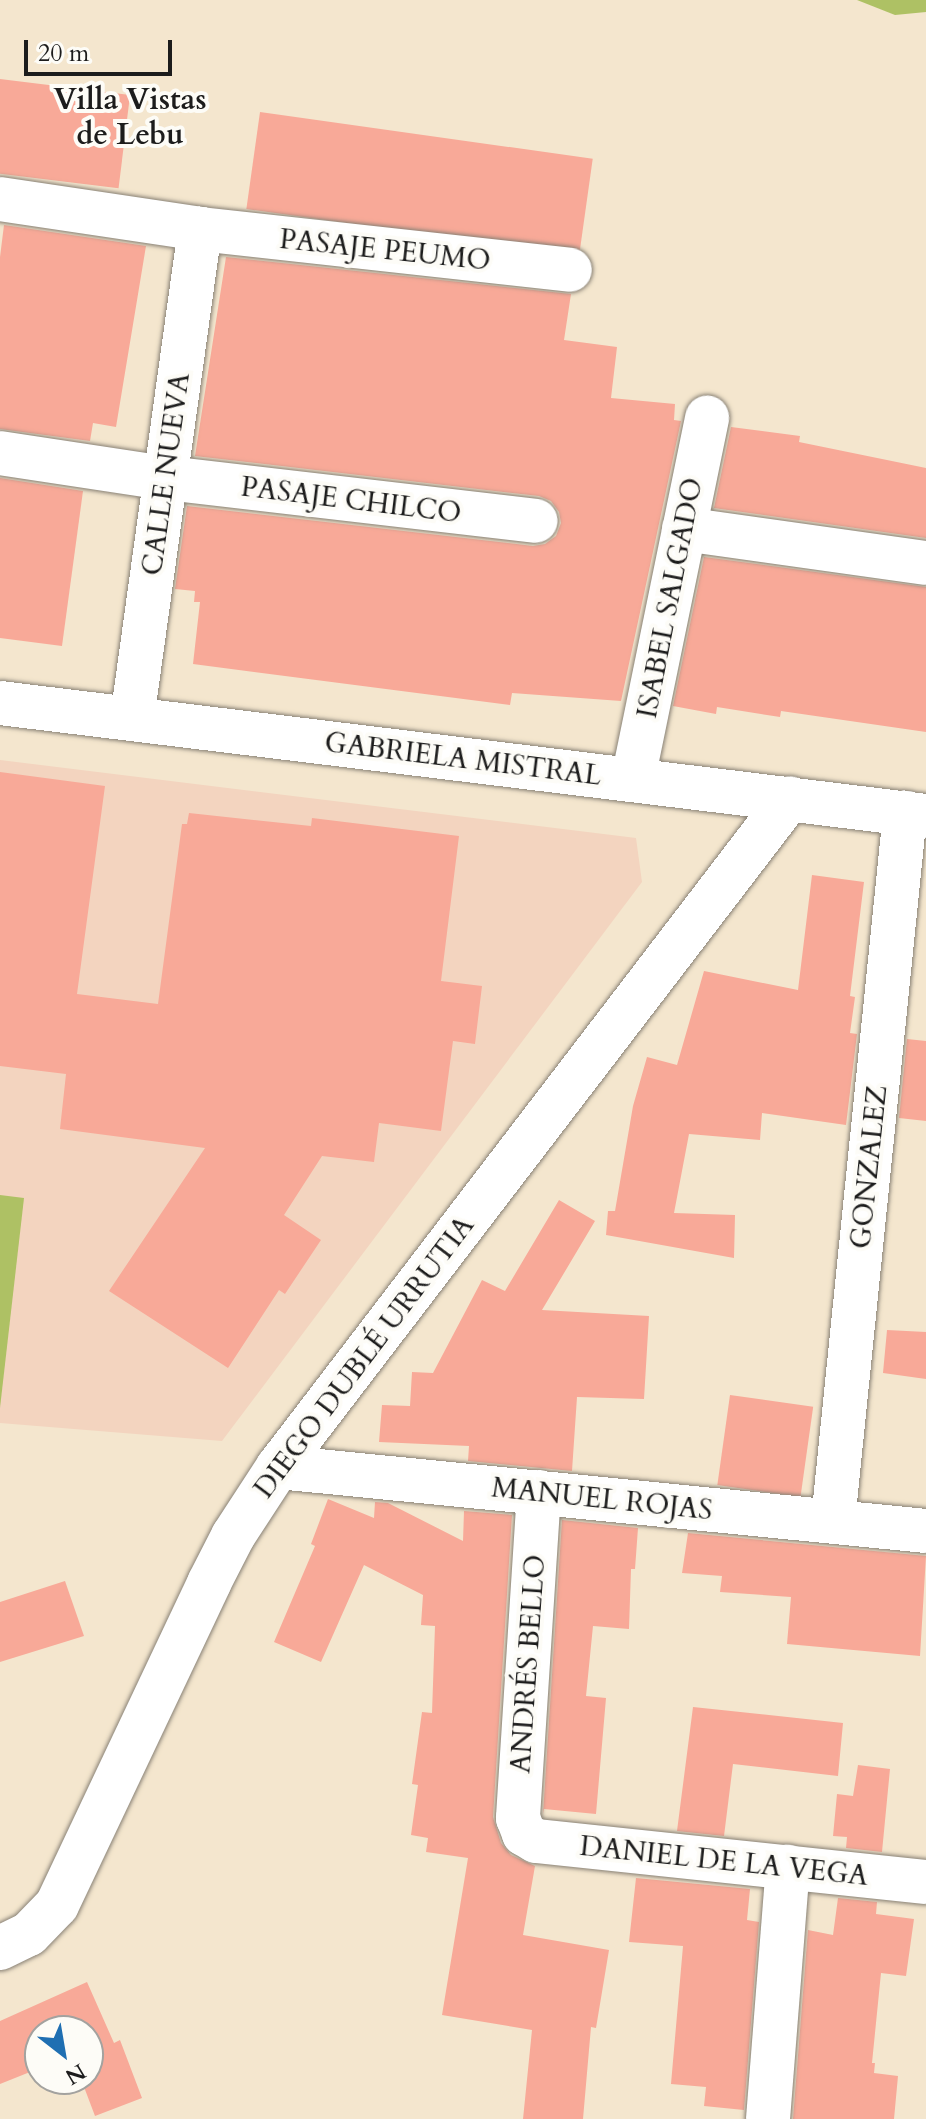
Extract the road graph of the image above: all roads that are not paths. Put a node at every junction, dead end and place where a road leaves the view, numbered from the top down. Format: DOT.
graph roads {
  1 [pos="0,199"];
  2 [pos="200,229"];
  3 [pos="570,270"];
  4 [pos="707,418"];
  5 [pos="0,453"];
  6 [pos="166,478"];
  7 [pos="536,521"];
  8 [pos="684,529"];
  9 [pos="926,563"];
  10 [pos="0,703"];
  11 [pos="132,719"];
  12 [pos="633,779"];
  13 [pos="790,798"];
  14 [pos="916,815"];
  15 [pos="278,1467"];
  16 [pos="539,1492"];
  17 [pos="833,1521"];
  18 [pos="926,1531"];
  19 [pos="524,1834"];
  20 [pos="788,1867"];
  21 [pos="926,1882"];
  22 [pos="0,1948"];
  23 [pos="768,2119"];
  1 -- 2 [label="street, PASAJE PEUMO"];
  2 -- 3 [label="street, PASAJE PEUMO"];
  2 -- 6 [label="street, CALLE NUEVA"];
  4 -- 8 [label="street, ISABEL SALGADO"];
  5 -- 6 [label="street, PASAJE CHILCO"];
  6 -- 7 [label="street, PASAJE CHILCO"];
  6 -- 11 [label="street, CALLE NUEVA"];
  8 -- 9 [label="street"];
  8 -- 12 [label="street, ISABEL SALGADO"];
  10 -- 11 [label="street, GABRIELA MISTRAL"];
  11 -- 12 [label="street, GABRIELA MISTRAL"];
  12 -- 13 [label="street, GABRIELA MISTRAL"];
  13 -- 14 [label="street, GABRIELA MISTRAL"];
  13 -- 15 [label="street, DIEGO DUBLÉ URRUTIA"];
  14 -- 17 [label="street, GONZALEZ"];
  15 -- 16 [label="street, MANUEL ROJAS"];
  15 -- 22 [label="street, DIEGO DUBLÉ URRUTIA"];
  16 -- 17 [label="street, MANUEL ROJAS"];
  16 -- 19 [label="street, ANDRÉS BELLO"];
  17 -- 18 [label="street, MANUEL ROJAS"];
  19 -- 20 [label="street, DANIEL DE LA VEGA"];
  20 -- 21 [label="street, DANIEL DE LA VEGA"];
  20 -- 23 [label="street"];
}
